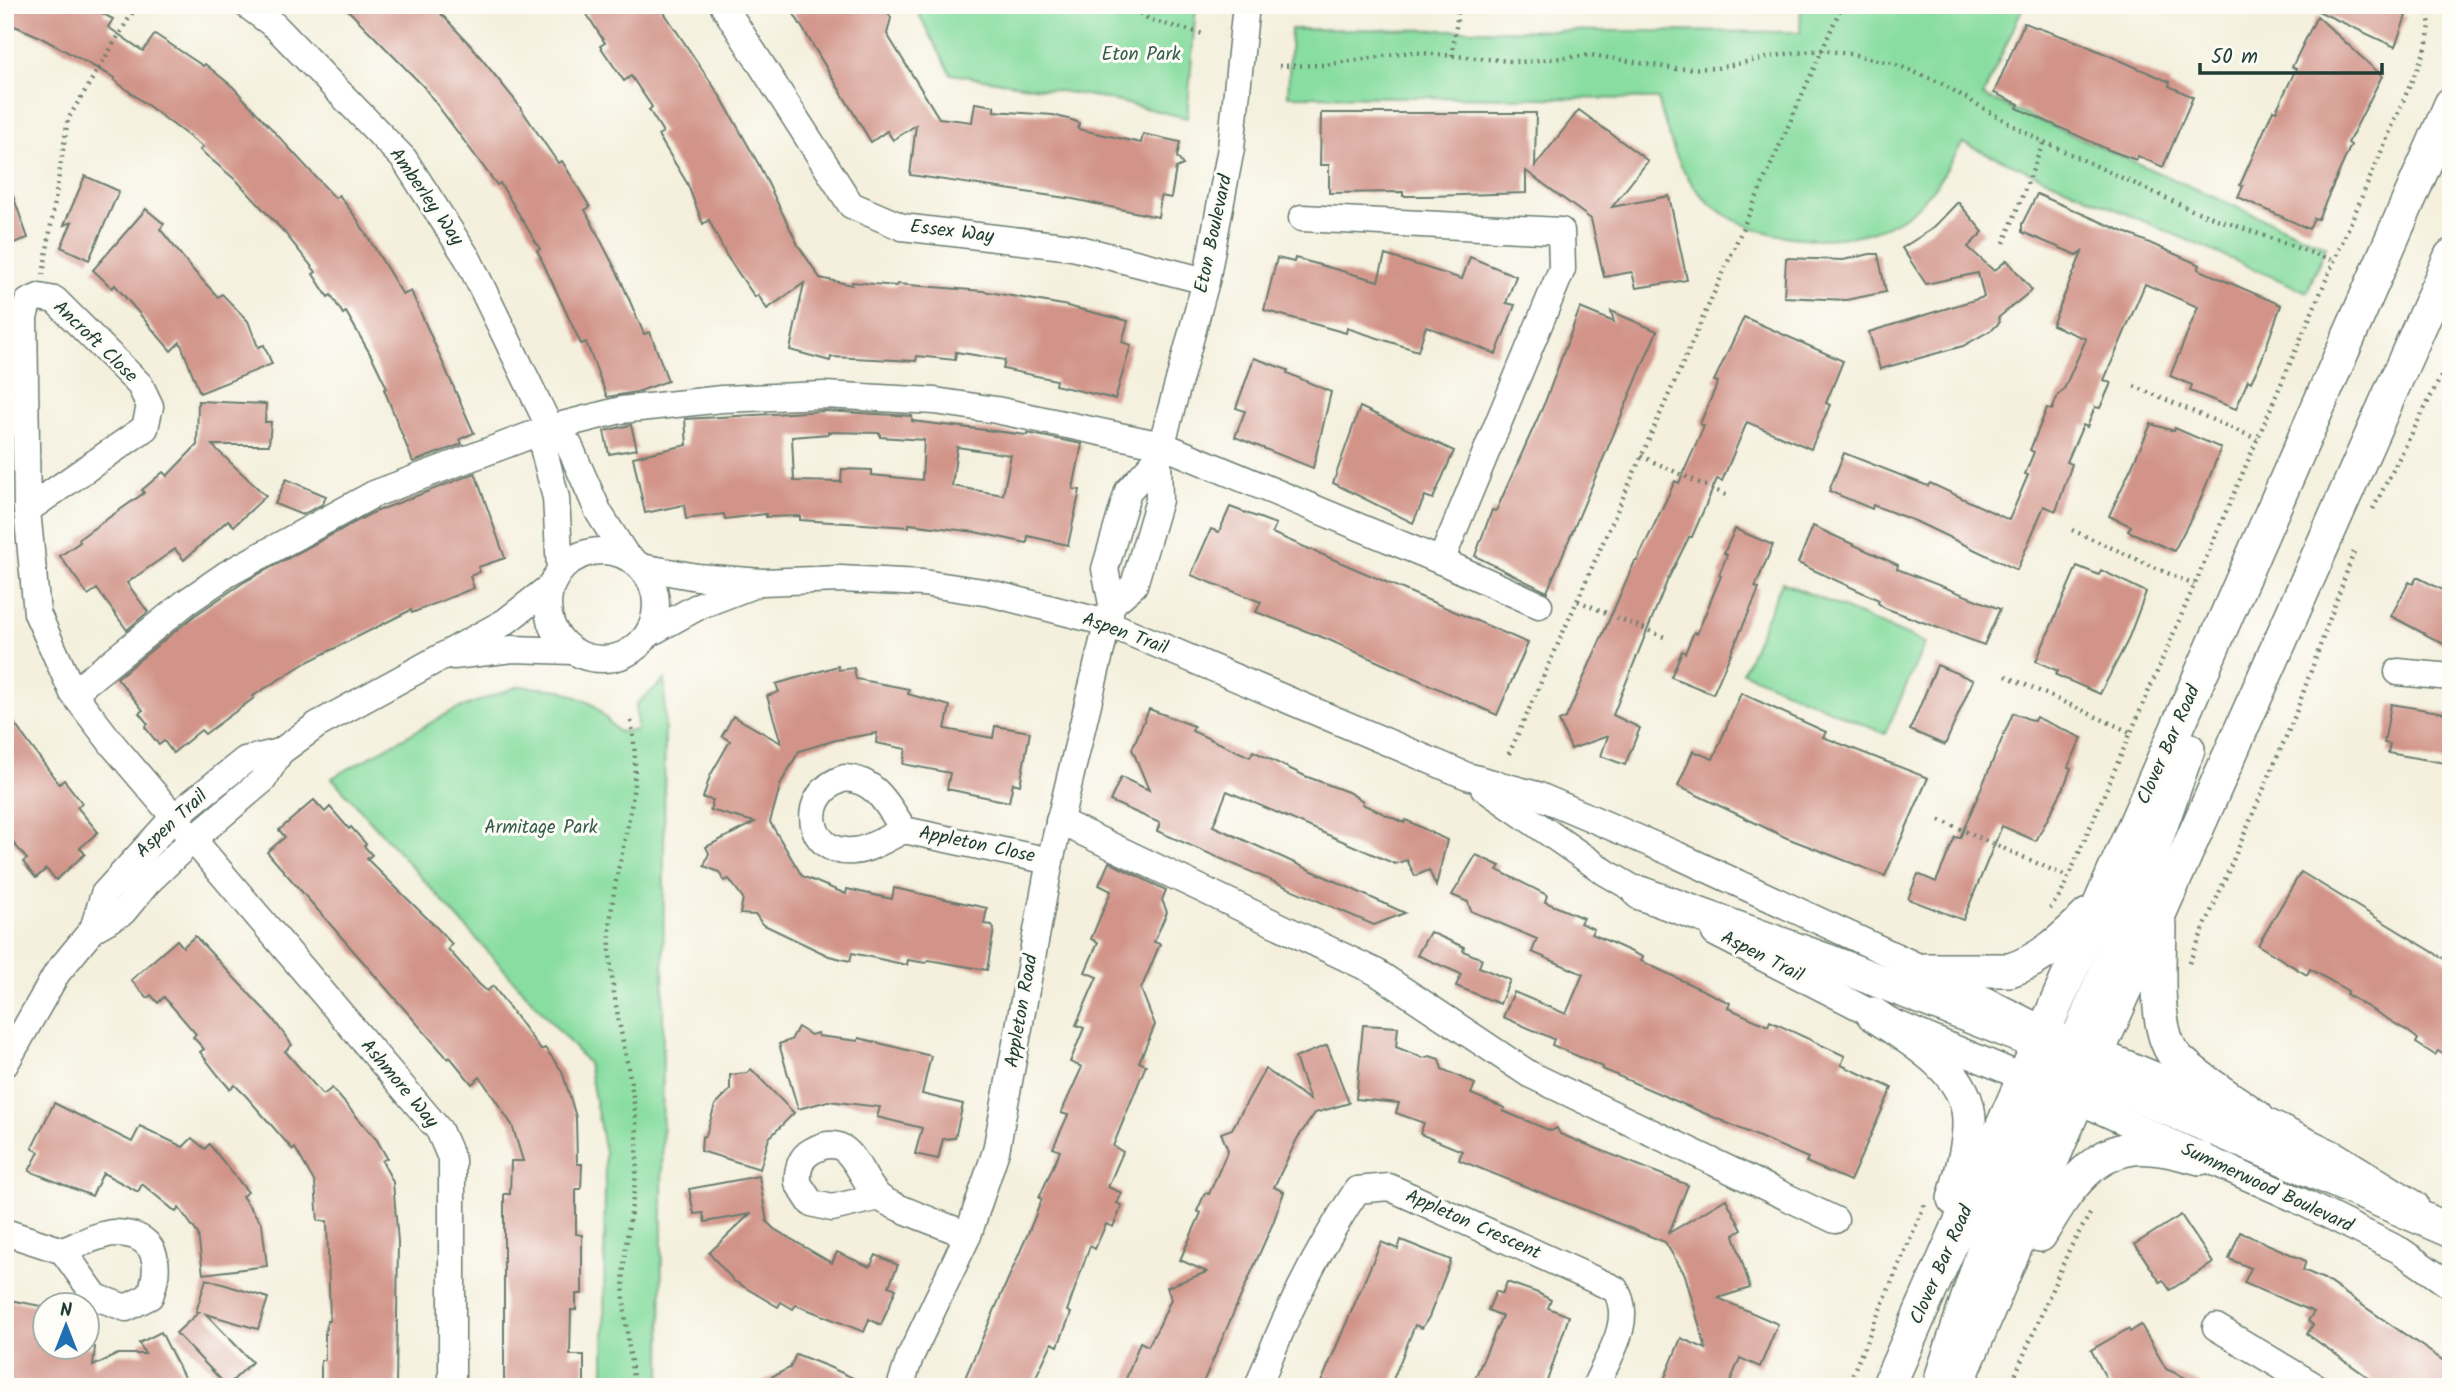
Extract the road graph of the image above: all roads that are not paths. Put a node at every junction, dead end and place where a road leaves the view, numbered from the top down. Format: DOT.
graph roads {
  1 [pos="247,5"];
  2 [pos="723,5"];
  3 [pos="1246,5"];
  4 [pos="2451,104"];
  5 [pos="1302,218"];
  6 [pos="2451,256"];
  7 [pos="1206,281"];
  8 [pos="550,428"];
  9 [pos="1160,451"];
  10 [pos="27,510"];
  11 [pos="1441,561"];
  12 [pos="634,562"];
  13 [pos="555,578"];
  14 [pos="762,582"];
  15 [pos="1539,606"];
  16 [pos="1110,613"];
  17 [pos="650,633"];
  18 [pos="572,651"];
  19 [pos="441,657"];
  20 [pos="2398,672"];
  21 [pos="2201,673"];
  22 [pos="2451,677"];
  23 [pos="73,693"];
  24 [pos="280,752"];
  25 [pos="1466,776"];
  26 [pos="174,817"];
  27 [pos="1059,821"];
  28 [pos="904,830"];
  29 [pos="192,840"];
  30 [pos="1049,861"];
  31 [pos="1640,893"];
  32 [pos="2098,907"];
  33 [pos="2161,914"];
  34 [pos="93,929"];
  35 [pos="1926,970"];
  36 [pos="1873,1014"];
  37 [pos="2062,1063"];
  38 [pos="5,1065"];
  39 [pos="2257,1117"];
  40 [pos="2200,1158"];
  41 [pos="879,1197"];
  42 [pos="1835,1220"];
  43 [pos="2451,1230"];
  44 [pos="5,1232"];
  45 [pos="968,1235"];
  46 [pos="63,1251"];
  47 [pos="2451,1286"];
  48 [pos="1931,1287"];
  49 [pos="2216,1327"];
  50 [pos="1981,1329"];
  51 [pos="452,1387"];
  52 [pos="900,1387"];
  53 [pos="1258,1387"];
  54 [pos="1595,1387"];
  55 [pos="1888,1387"];
  56 [pos="1940,1387"];
  57 [pos="1956,1387"];
  58 [pos="2316,1387"];
  1 -- 8 [label="street, Amberley Way"];
  2 -- 7 [label="street, Essex Way"];
  3 -- 7 [label="street, Eton Boulevard"];
  4 -- 21 [label="main road, Clover Bar Road"];
  5 -- 11 [label="street"];
  6 -- 33 [label="main road, Clover Bar Road"];
  7 -- 9 [label="street, Eton Boulevard"];
  8 -- 9 [label="street"];
  8 -- 12 [label="street, Amberley Way"];
  8 -- 13 [label="street"];
  8 -- 23 [label="street"];
  9 -- 11 [label="street"];
  9 -- 16 [label="street, Eton Boulevard"];
  10 -- 10 [label="street, Ancroft Close"];
  10 -- 23 [label="street, Ancroft Close"];
  11 -- 15 [label="street"];
  12 -- 13 [label="street, Aspen Trail"];
  12 -- 14 [label="street, Aspen Trail"];
  12 -- 17 [label="street"];
  13 -- 18 [label="street"];
  13 -- 19 [label="street, Aspen Trail"];
  14 -- 16 [label="street, Aspen Trail"];
  14 -- 17 [label="street, Aspen Trail"];
  16 -- 25 [label="street, Aspen Trail"];
  16 -- 27 [label="street, Appleton Road"];
  17 -- 18 [label="street, Aspen Trail"];
  18 -- 19 [label="street, Aspen Trail"];
  19 -- 24 [label="street, Aspen Trail"];
  20 -- 22 [label="street"];
  21 -- 32 [label="main road, Clover Bar Road"];
  21 -- 37 [label="main road"];
  23 -- 26 [label="street, Ancroft Close"];
  24 -- 26 [label="street, Aspen Trail"];
  24 -- 29 [label="street, Aspen Trail"];
  25 -- 31 [label="street, Aspen Trail"];
  25 -- 35 [label="street, Aspen Trail"];
  26 -- 29 [label="street, Ancroft Close"];
  26 -- 34 [label="street, Aspen Trail"];
  27 -- 30 [label="street, Appleton Road"];
  27 -- 42 [label="street"];
  28 -- 30 [label="street, Appleton Close"];
  29 -- 34 [label="street, Aspen Trail"];
  29 -- 51 [label="street, Ashmore Way"];
  30 -- 45 [label="street, Appleton Road"];
  31 -- 36 [label="street, Aspen Trail"];
  31 -- 37 [label="main road"];
  32 -- 35 [label="main road"];
  32 -- 37 [label="main road, Clover Bar Road"];
  33 -- 37 [label="main road, Clover Bar Road"];
  33 -- 39 [label="main road"];
  34 -- 38 [label="street, Aspen Trail"];
  35 -- 37 [label="street, Aspen Trail"];
  36 -- 37 [label="street, Aspen Trail"];
  36 -- 48 [label="main road"];
  37 -- 39 [label="street"];
  37 -- 40 [label="street, Summerwood Boulevard"];
  37 -- 43 [label="main road"];
  37 -- 48 [label="main road, Clover Bar Road"];
  37 -- 50 [label="main road, Clover Bar Road"];
  37 -- 56 [label="main road"];
  39 -- 43 [label="street"];
  40 -- 47 [label="street, Summerwood Boulevard"];
  40 -- 50 [label="main road"];
  41 -- 45 [label="street"];
  44 -- 46 [label="street"];
  45 -- 52 [label="street, Appleton Road"];
  48 -- 55 [label="main road, Clover Bar Road"];
  49 -- 58 [label="street"];
  50 -- 57 [label="main road, Clover Bar Road"];
  53 -- 54 [label="street, Appleton Crescent"];
}
